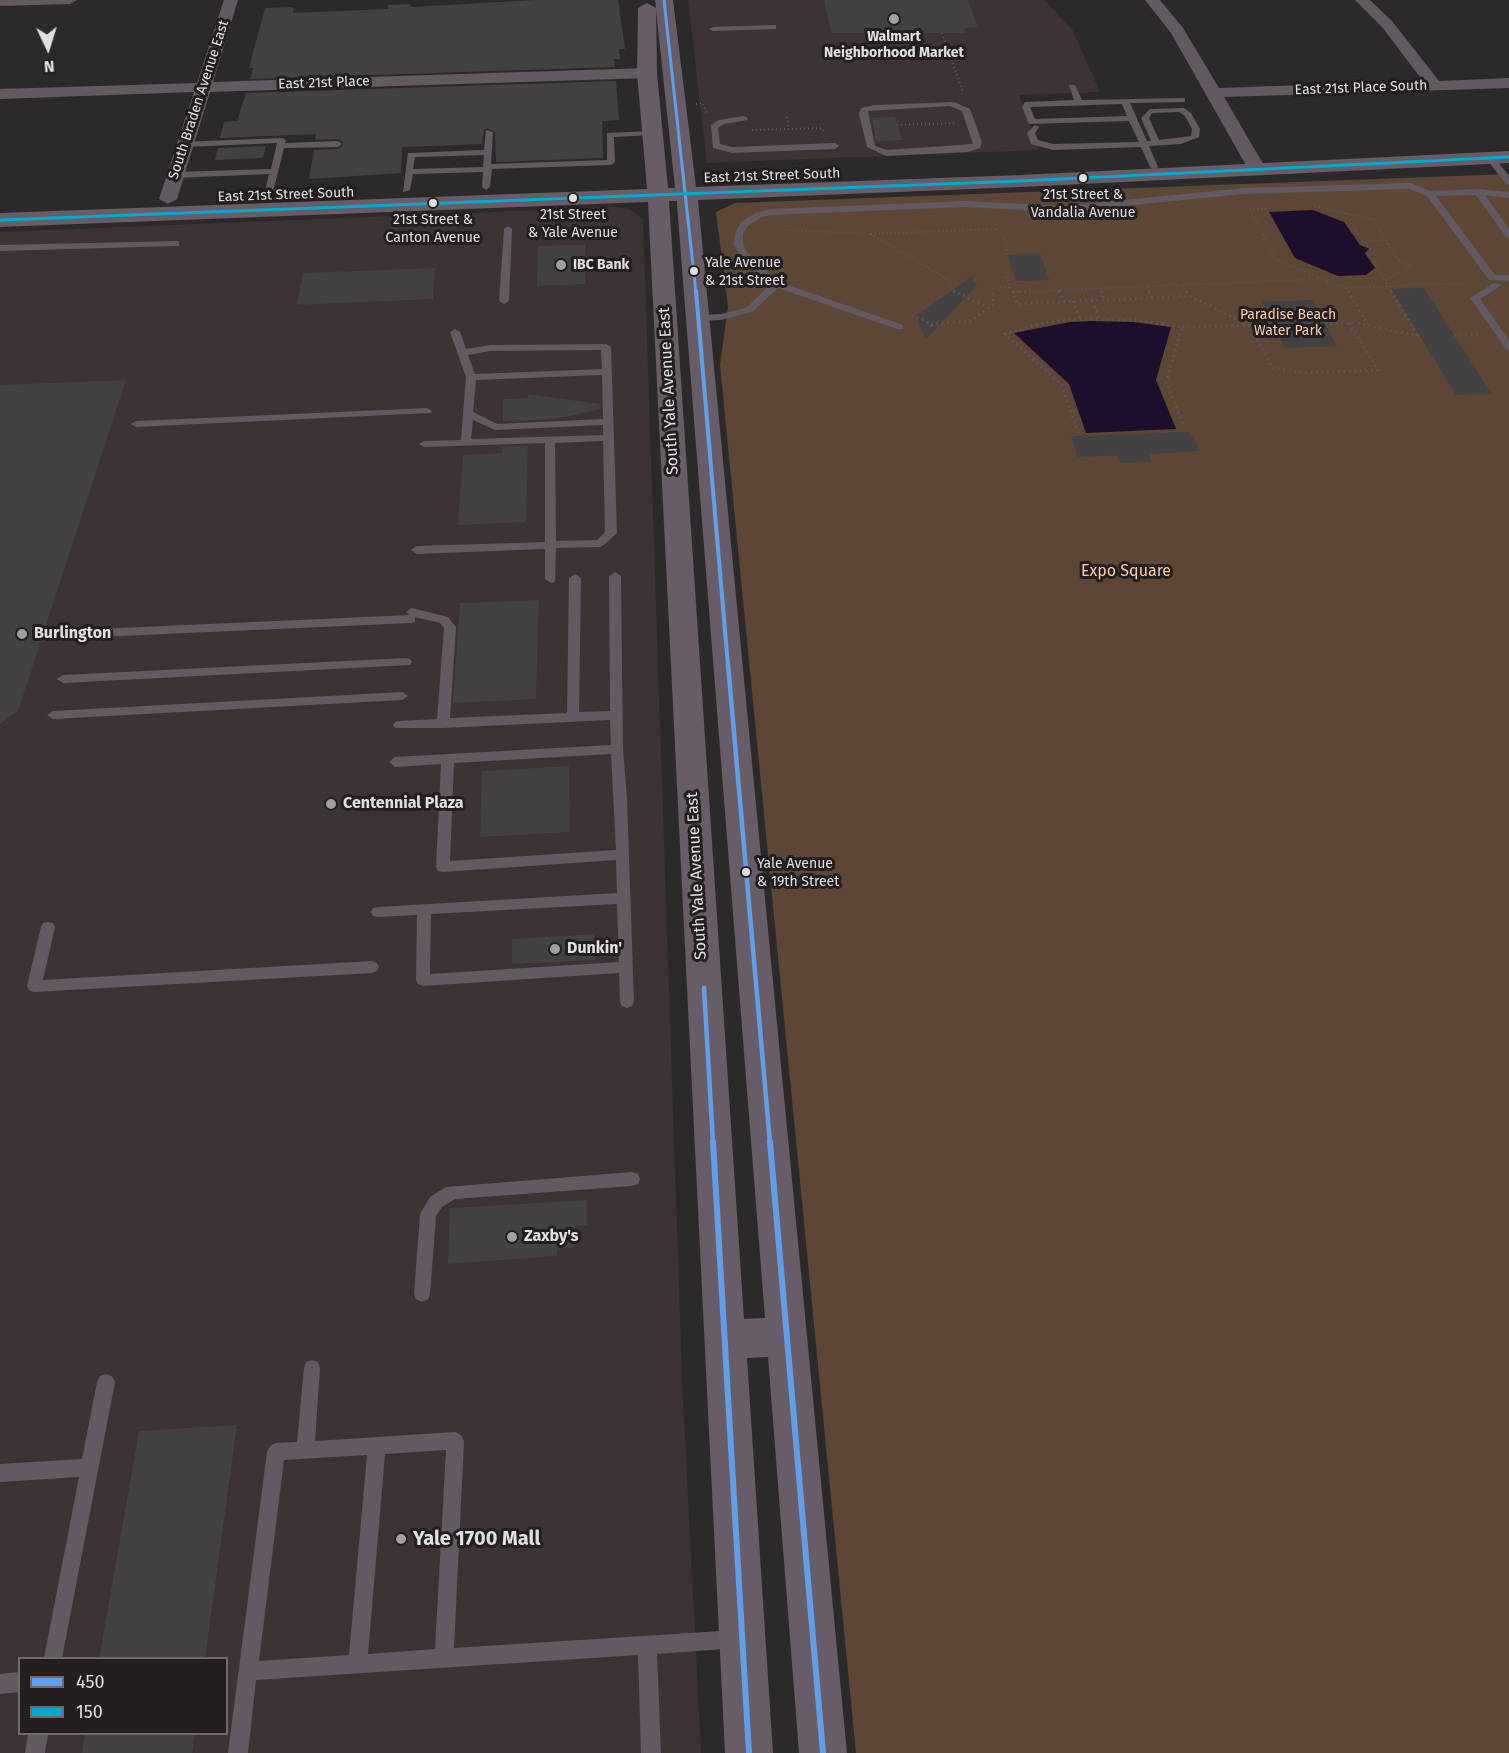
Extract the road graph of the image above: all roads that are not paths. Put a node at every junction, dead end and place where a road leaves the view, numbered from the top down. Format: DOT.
graph roads {
  1 [pos="70,0"];
  2 [pos="231,0"];
  3 [pos="647,0"];
  4 [pos="664,0"];
  5 [pos="1152,0"];
  6 [pos="1362,0"];
  7 [pos="0,2"];
  8 [pos="772,27"];
  9 [pos="713,29"];
  10 [pos="647,73"];
  11 [pos="1509,83"];
  12 [pos="1435,86"];
  13 [pos="202,87"];
  14 [pos="1072,87"];
  15 [pos="0,93"];
  16 [pos="1213,93"];
  17 [pos="1182,100"];
  18 [pos="1125,101"];
  19 [pos="1079,102"];
  20 [pos="744,118"];
  21 [pos="1132,118"];
  22 [pos="971,122"];
  23 [pos="1034,124"];
  24 [pos="489,132"];
  25 [pos="652,133"];
  26 [pos="281,143"];
  27 [pos="1155,143"];
  28 [pos="185,144"];
  29 [pos="338,144"];
  30 [pos="1143,144"];
  31 [pos="835,146"];
  32 [pos="1047,146"];
  33 [pos="488,152"];
  34 [pos="1500,157"];
  35 [pos="1154,167"];
  36 [pos="1256,167"];
  37 [pos="274,171"];
  38 [pos="487,174"];
  39 [pos="175,175"];
  40 [pos="407,181"];
  41 [pos="1509,182"];
  42 [pos="686,186"];
  43 [pos="657,187"];
  44 [pos="1478,192"];
  45 [pos="1430,194"];
  46 [pos="268,195"];
  47 [pos="1509,195"];
  48 [pos="0,205"];
  49 [pos="174,206"];
  50 [pos="0,220"];
  51 [pos="508,229"];
  52 [pos="1509,235"];
  53 [pos="176,244"];
  54 [pos="0,248"];
  55 [pos="1509,278"];
  56 [pos="777,284"];
  57 [pos="1497,285"];
  58 [pos="504,301"];
  59 [pos="698,318"];
  60 [pos="900,327"];
  61 [pos="455,332"];
  62 [pos="1509,347"];
  63 [pos="462,353"];
  64 [pos="607,372"];
  65 [pos="471,377"];
  66 [pos="427,411"];
  67 [pos="468,413"];
  68 [pos="608,422"];
  69 [pos="136,424"];
  70 [pos="608,438"];
  71 [pos="550,440"];
  72 [pos="466,443"];
  73 [pos="424,444"];
  74 [pos="550,545"];
  75 [pos="417,550"];
  76 [pos="615,576"];
  77 [pos="720,577"];
  78 [pos="575,578"];
  79 [pos="679,578"];
  80 [pos="551,579"];
  81 [pos="75,634"];
  82 [pos="406,662"];
  83 [pos="63,679"];
  84 [pos="402,696"];
  85 [pos="53,715"];
  86 [pos="615,715"];
  87 [pos="573,717"];
  88 [pos="443,724"];
  89 [pos="399,725"];
  90 [pos="617,749"];
  91 [pos="448,759"];
  92 [pos="395,762"];
  93 [pos="738,791"];
  94 [pos="692,793"];
  95 [pos="622,855"];
  96 [pos="624,898"];
  97 [pos="424,910"];
  98 [pos="378,912"];
  99 [pos="48,927"];
  100 [pos="372,967"];
  101 [pos="626,967"];
  102 [pos="756,995"];
  103 [pos="704,998"];
  104 [pos="627,1002"];
  105 [pos="632,1179"];
  106 [pos="422,1294"];
  107 [pos="787,1336"];
  108 [pos="725,1340"];
  109 [pos="312,1368"];
  110 [pos="106,1382"];
  111 [pos="377,1446"];
  112 [pos="305,1450"];
  113 [pos="90,1467"];
  114 [pos="0,1473"];
  115 [pos="742,1638"];
  116 [pos="647,1645"];
  117 [pos="53,1657"];
  118 [pos="444,1657"];
  119 [pos="358,1663"];
  120 [pos="248,1671"];
  121 [pos="18,1682"];
  122 [pos="0,1684"];
  123 [pos="38,1735"];
  124 [pos="35,1753"];
  125 [pos="238,1753"];
  126 [pos="652,1753"];
  127 [pos="749,1753"];
  128 [pos="823,1753"];
  1 -- 7 [label="street"];
  2 -- 13 [label="street, South Braden Avenue East"];
  3 -- 10 [label="main road, South Yale Avenue East"];
  4 -- 42 [label="main road, South Yale Avenue East"];
  5 -- 16 [label="street"];
  6 -- 12 [label="street"];
  8 -- 9 [label="lane"];
  10 -- 13 [label="street, East 21st Place"];
  10 -- 25 [label="main road, South Yale Avenue East"];
  11 -- 12 [label="street, East 21st Place South"];
  12 -- 16 [label="street, East 21st Place South"];
  13 -- 15 [label="street, East 21st Place"];
  13 -- 28 [label="street, South Braden Avenue East"];
  14 -- 19 [label="lane"];
  16 -- 36 [label="street"];
  17 -- 18 [label="lane"];
  18 -- 19 [label="lane"];
  18 -- 21 [label="lane"];
  19 -- 23 [label="lane"];
  20 -- 31 [label="lane"];
  21 -- 23 [label="lane"];
  21 -- 30 [label="lane"];
  22 -- 22 [label="lane"];
  23 -- 32 [label="lane"];
  23 -- 32 [label="lane"];
  24 -- 33 [label="lane"];
  25 -- 38 [label="lane"];
  25 -- 43 [label="main road, South Yale Avenue East"];
  26 -- 28 [label="lane"];
  26 -- 29 [label="lane"];
  26 -- 37 [label="lane"];
  27 -- 27 [label="lane"];
  27 -- 30 [label="lane"];
  28 -- 39 [label="street, South Braden Avenue East"];
  30 -- 32 [label="lane"];
  30 -- 35 [label="lane"];
  33 -- 38 [label="lane"];
  33 -- 40 [label="lane"];
  34 -- 36 [label="main road, East 21st Street South"];
  34 -- 41 [label="lane"];
  35 -- 36 [label="main road, East 21st Street South"];
  35 -- 42 [label="main road, East 21st Street South"];
  36 -- 42 [label="main road, East 21st Street South"];
  37 -- 39 [label="lane"];
  37 -- 46 [label="lane"];
  38 -- 40 [label="main road, East 21st Street South"];
  38 -- 43 [label="main road, East 21st Street South"];
  39 -- 49 [label="street, South Braden Avenue East"];
  40 -- 46 [label="main road, East 21st Street South"];
  42 -- 43 [label="main road, East 21st Street South"];
  42 -- 59 [label="main road, South Yale Avenue East"];
  43 -- 49 [label="main road, East 21st Street South"];
  43 -- 79 [label="main road, South Yale Avenue East"];
  44 -- 45 [label="lane"];
  44 -- 47 [label="lane"];
  44 -- 52 [label="lane"];
  45 -- 55 [label="lane"];
  45 -- 56 [label="lane"];
  46 -- 49 [label="main road, East 21st Street South"];
  48 -- 49 [label="main road, East 21st Street South"];
  49 -- 50 [label="main road, East 21st Street South"];
  51 -- 58 [label="lane"];
  53 -- 54 [label="lane"];
  56 -- 59 [label="lane"];
  56 -- 60 [label="lane"];
  57 -- 62 [label="lane"];
  59 -- 77 [label="main road, South Yale Avenue East"];
  61 -- 63 [label="lane"];
  63 -- 64 [label="lane"];
  63 -- 65 [label="lane"];
  64 -- 65 [label="lane"];
  64 -- 68 [label="lane"];
  65 -- 67 [label="lane"];
  66 -- 69 [label="lane"];
  67 -- 68 [label="lane"];
  67 -- 72 [label="lane"];
  68 -- 70 [label="lane"];
  70 -- 71 [label="lane"];
  70 -- 74 [label="lane"];
  71 -- 72 [label="lane"];
  71 -- 74 [label="lane"];
  72 -- 73 [label="lane"];
  74 -- 75 [label="lane"];
  74 -- 80 [label="lane"];
  76 -- 86 [label="lane"];
  77 -- 79 [label="main road"];
  77 -- 93 [label="main road, South Yale Avenue East"];
  78 -- 87 [label="lane"];
  79 -- 94 [label="main road, South Yale Avenue East"];
  81 -- 88 [label="lane"];
  82 -- 83 [label="lane"];
  84 -- 85 [label="lane"];
  86 -- 87 [label="lane"];
  86 -- 90 [label="lane"];
  87 -- 88 [label="lane"];
  88 -- 89 [label="lane"];
  90 -- 91 [label="lane"];
  90 -- 95 [label="lane"];
  91 -- 92 [label="lane"];
  91 -- 95 [label="lane"];
  93 -- 94 [label="main road"];
  93 -- 102 [label="main road, South Yale Avenue East"];
  94 -- 103 [label="main road, South Yale Avenue East"];
  95 -- 96 [label="lane"];
  96 -- 97 [label="lane"];
  96 -- 101 [label="lane"];
  97 -- 98 [label="lane"];
  97 -- 101 [label="lane"];
  99 -- 100 [label="lane"];
  101 -- 104 [label="lane"];
  102 -- 103 [label="main road"];
  102 -- 107 [label="main road, South Yale Avenue East"];
  103 -- 108 [label="main road, South Yale Avenue East"];
  105 -- 106 [label="lane"];
  107 -- 108 [label="main road"];
  107 -- 128 [label="main road, South Yale Avenue East"];
  108 -- 115 [label="main road, South Yale Avenue East"];
  109 -- 112 [label="lane"];
  110 -- 113 [label="lane"];
  111 -- 112 [label="lane"];
  111 -- 118 [label="lane"];
  111 -- 119 [label="lane"];
  112 -- 120 [label="lane"];
  113 -- 114 [label="lane"];
  113 -- 117 [label="lane"];
  115 -- 116 [label="lane"];
  115 -- 127 [label="main road, South Yale Avenue East"];
  116 -- 118 [label="lane"];
  116 -- 126 [label="lane"];
  118 -- 119 [label="lane"];
  119 -- 120 [label="lane"];
  120 -- 125 [label="lane"];
  121 -- 122 [label="lane"];
  123 -- 124 [label="lane"];
}
